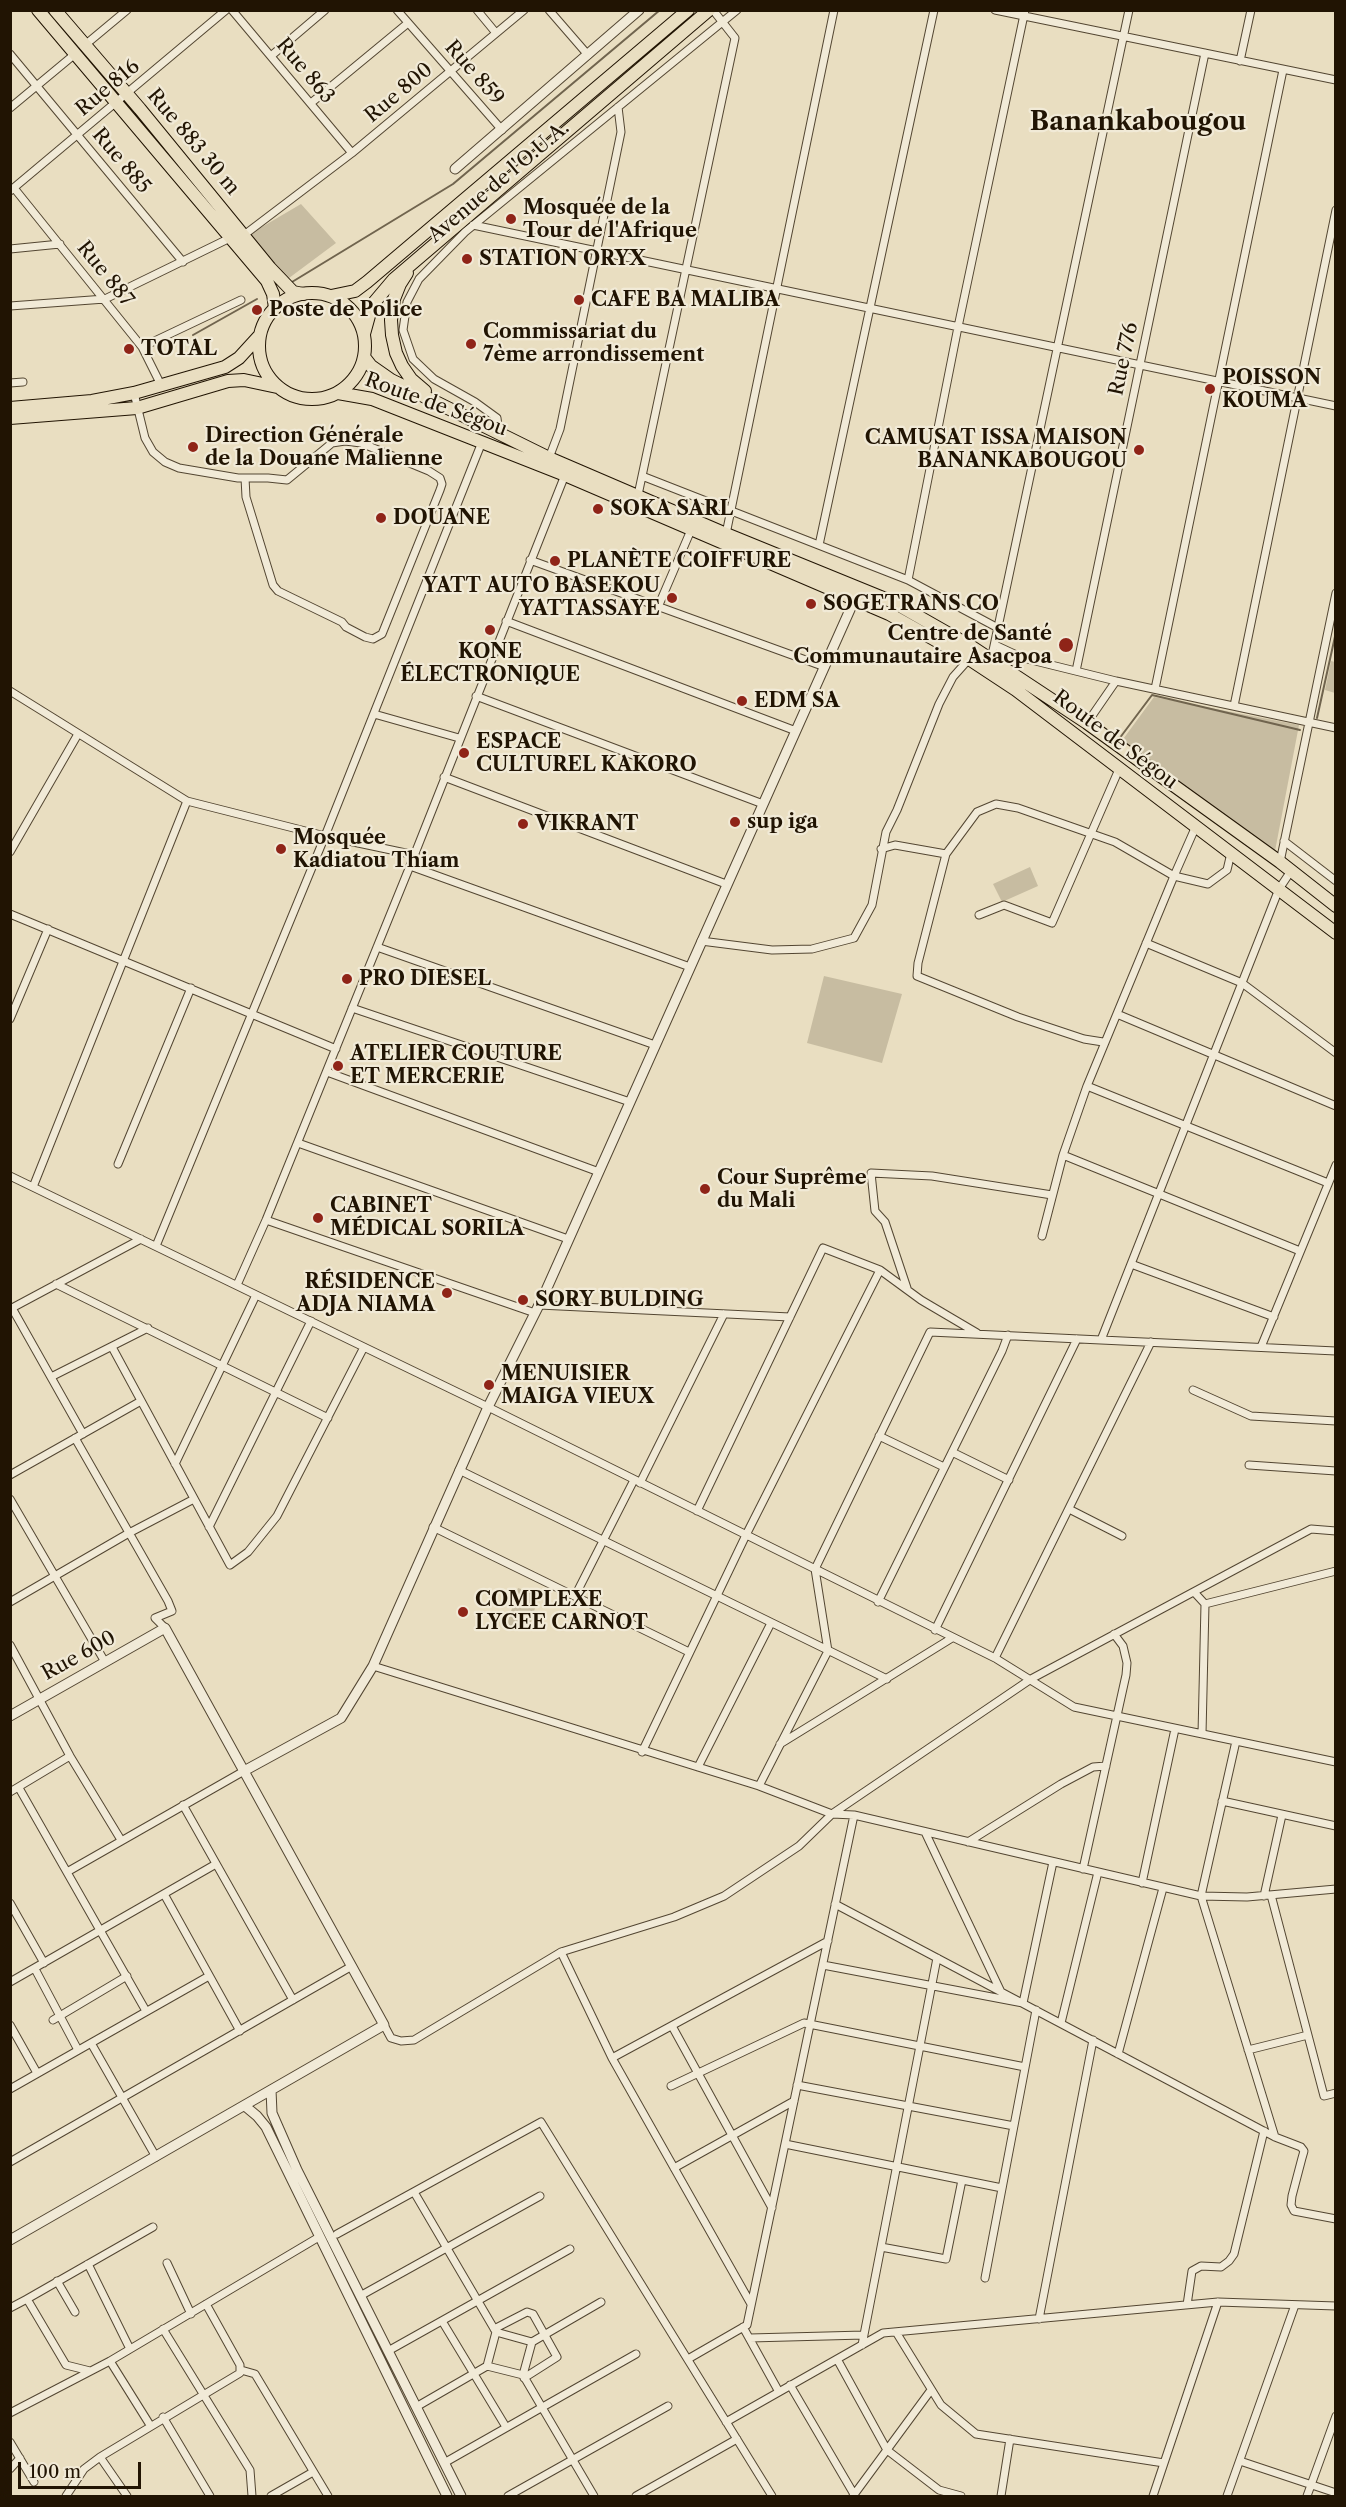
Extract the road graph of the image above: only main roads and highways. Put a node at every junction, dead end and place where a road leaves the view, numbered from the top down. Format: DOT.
graph roads {
  1 [pos="38,10"];
  2 [pos="55,10"];
  3 [pos="688,10"];
  4 [pos="709,10"];
  5 [pos="420,256"];
  6 [pos="303,294"];
  7 [pos="331,296"];
  8 [pos="275,308"];
  9 [pos="364,334"];
  10 [pos="260,335"];
  11 [pos="364,357"];
  12 [pos="278,387"];
  13 [pos="338,393"];
  14 [pos="10,408"];
  15 [pos="448,408"];
  16 [pos="10,418"];
  17 [pos="858,592"];
  18 [pos="1335,906"];
  19 [pos="1335,933"];
  1 -- 8 [label="main road"];
  2 -- 6 [label="main road, Rue 883 30 m"];
  3 -- 7 [label="main road, Avenue de l'O.U.A."];
  4 -- 5 [label="main road, Avenue de l'O.U.A."];
  5 -- 9 [label="main road, Avenue de l'O.U.A."];
  5 -- 15 [label="main road"];
  6 -- 7 [label="main road"];
  6 -- 8 [label="main road"];
  7 -- 9 [label="main road"];
  8 -- 10 [label="main road"];
  9 -- 11 [label="main road"];
  10 -- 12 [label="main road"];
  10 -- 14 [label="main road"];
  11 -- 13 [label="main road, Route de Ségou"];
  11 -- 15 [label="main road, Route de Ségou"];
  12 -- 13 [label="main road"];
  12 -- 16 [label="main road"];
  13 -- 17 [label="main road, Route de Ségou"];
  15 -- 17 [label="main road, Route de Ségou"];
  17 -- 18 [label="main road, Route de Ségou"];
  17 -- 19 [label="main road, Route de Ségou"];
}
